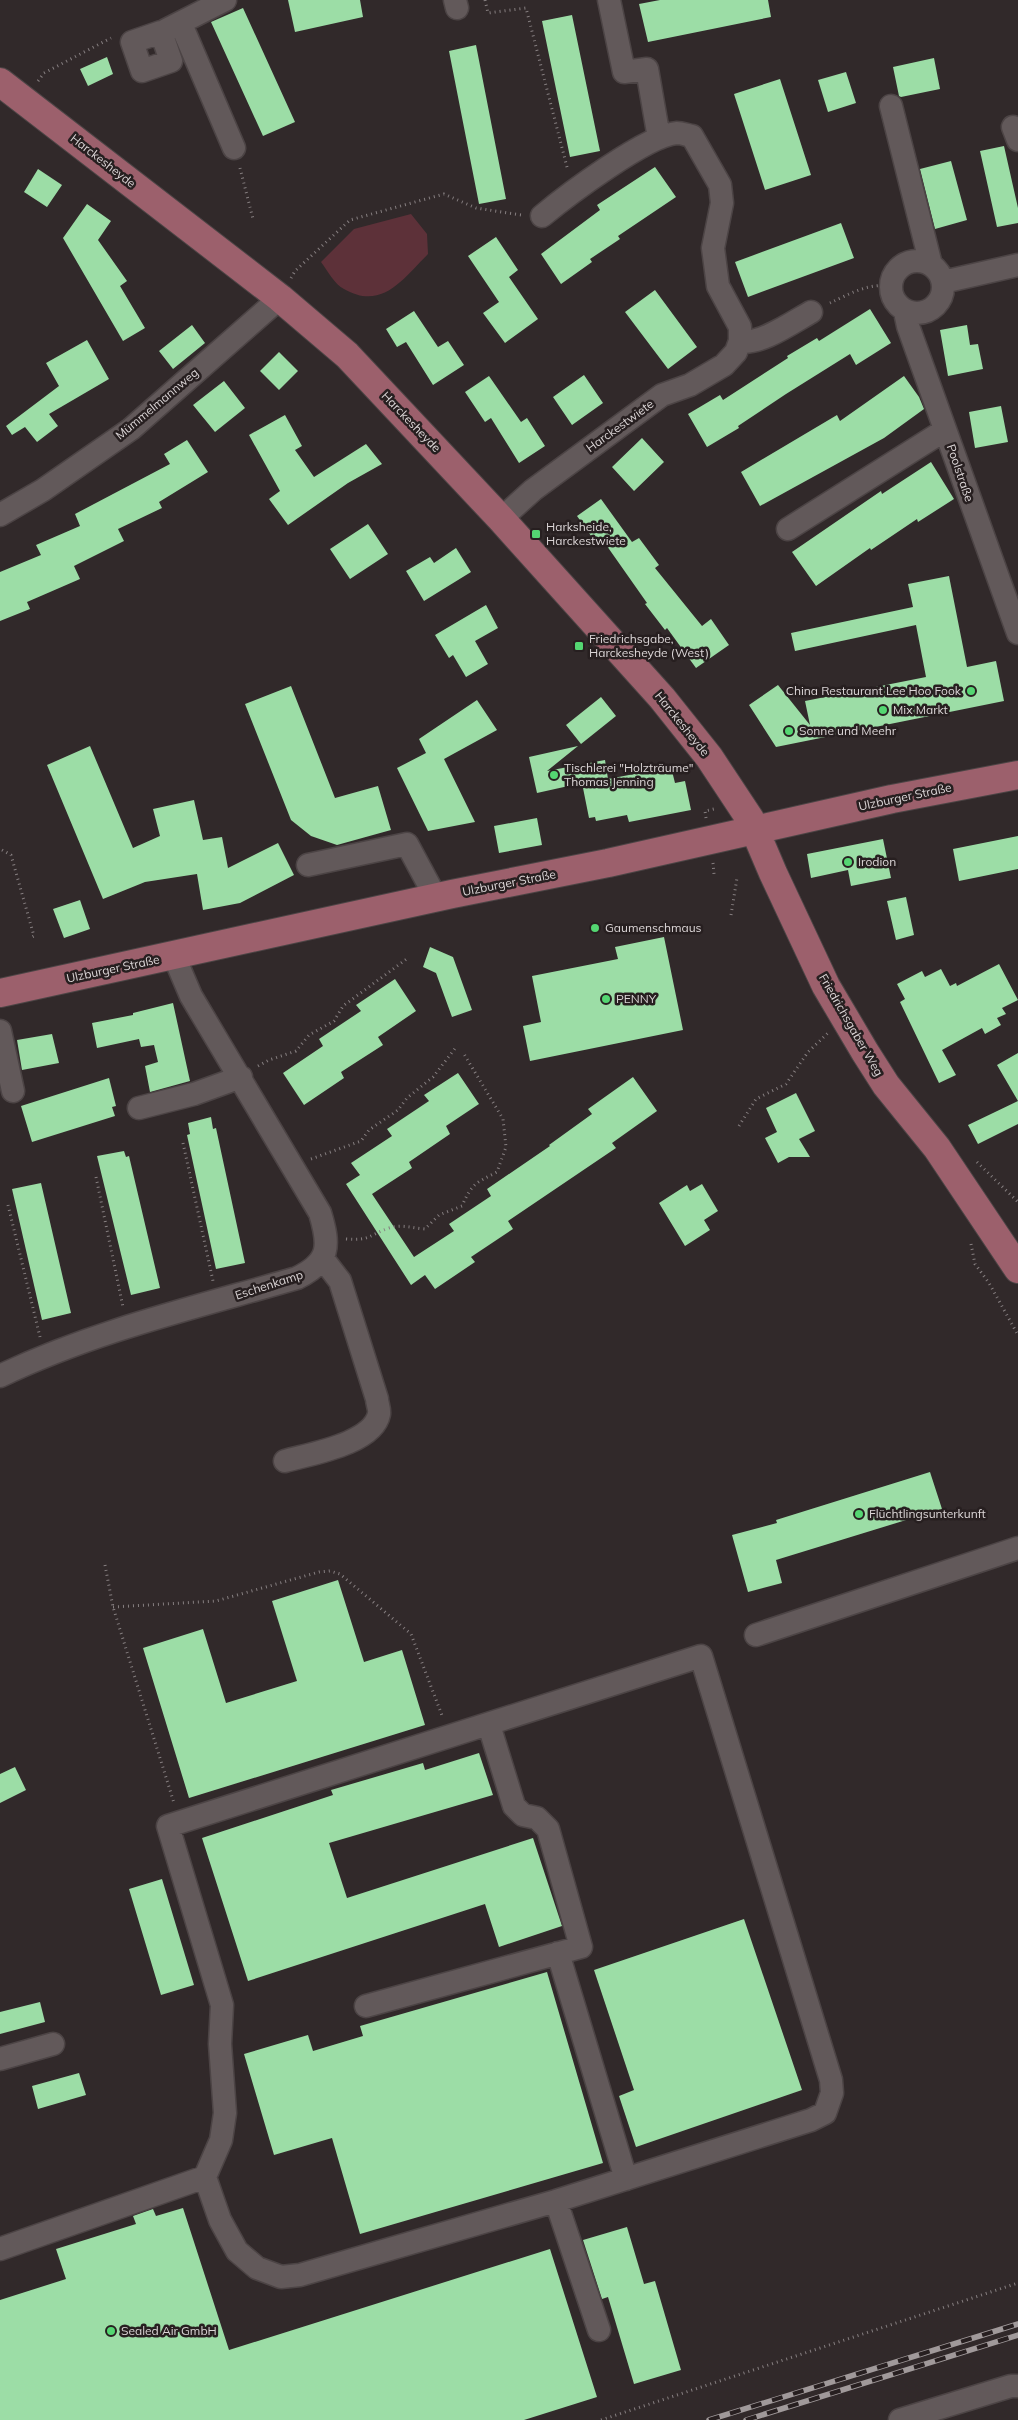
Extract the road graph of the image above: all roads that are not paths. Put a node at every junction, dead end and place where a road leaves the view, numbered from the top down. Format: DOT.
graph roads {
  1 [pos="225,0"];
  2 [pos="609,0"];
  3 [pos="171,28"];
  4 [pos="0,82"];
  5 [pos="892,106"];
  6 [pos="659,138"];
  7 [pos="234,148"];
  8 [pos="542,216"];
  9 [pos="1018,265"];
  10 [pos="937,273"];
  11 [pos="280,298"];
  12 [pos="811,312"];
  13 [pos="905,312"];
  14 [pos="740,341"];
  15 [pos="945,430"];
  16 [pos="0,515"];
  17 [pos="502,519"];
  18 [pos="788,529"];
  19 [pos="1018,633"];
  20 [pos="1018,775"];
  21 [pos="755,830"];
  22 [pos="308,865"];
  23 [pos="436,898"];
  24 [pos="174,956"];
  25 [pos="0,993"];
  26 [pos="0,1031"];
  27 [pos="241,1077"];
  28 [pos="13,1091"];
  29 [pos="139,1108"];
  30 [pos="323,1259"];
  31 [pos="1018,1269"];
  32 [pos="0,1376"];
  33 [pos="285,1461"];
  34 [pos="1018,1548"];
  35 [pos="756,1635"];
  36 [pos="489,1725"];
  37 [pos="558,1953"];
  38 [pos="366,2006"];
  39 [pos="53,2044"];
  40 [pos="0,2059"];
  41 [pos="205,2177"];
  42 [pos="626,2179"];
  43 [pos="556,2201"];
  44 [pos="0,2249"];
  45 [pos="599,2330"];
  46 [pos="1018,2386"];
  47 [pos="900,2420"];
  1 -- 3 [label="street"];
  2 -- 6 [label="street"];
  3 -- 3 [label="street"];
  3 -- 7 [label="street"];
  4 -- 11 [label="main road, Harckesheyde"];
  5 -- 10 [label="street"];
  6 -- 8 [label="street"];
  6 -- 14 [label="street"];
  9 -- 10 [label="street"];
  10 -- 13 [label="street"];
  10 -- 13 [label="street, Poolstraße"];
  11 -- 16 [label="street, Mümmelmannweg"];
  11 -- 17 [label="main road, Harckesheyde"];
  12 -- 14 [label="street"];
  13 -- 15 [label="street, Poolstraße"];
  14 -- 17 [label="street, Harckestwiete"];
  15 -- 18 [label="street"];
  15 -- 19 [label="street, Poolstraße"];
  17 -- 21 [label="main road, Harckesheyde"];
  20 -- 21 [label="main road, Ulzburger Straße"];
  21 -- 23 [label="main road, Ulzburger Straße"];
  21 -- 31 [label="main road, Friedrichsgaber Weg"];
  22 -- 23 [label="street"];
  23 -- 24 [label="main road, Ulzburger Straße"];
  24 -- 25 [label="main road, Ulzburger Straße"];
  24 -- 27 [label="street"];
  26 -- 28 [label="street"];
  27 -- 29 [label="street"];
  27 -- 30 [label="street"];
  30 -- 32 [label="street, Eschenkamp"];
  30 -- 33 [label="street"];
  34 -- 35 [label="street"];
  36 -- 37 [label="street"];
  36 -- 41 [label="street"];
  36 -- 42 [label="street"];
  37 -- 38 [label="street"];
  37 -- 42 [label="street"];
  39 -- 40 [label="street"];
  41 -- 43 [label="street"];
  41 -- 44 [label="street"];
  42 -- 43 [label="street"];
  43 -- 45 [label="street"];
  46 -- 47 [label="street"];
}
